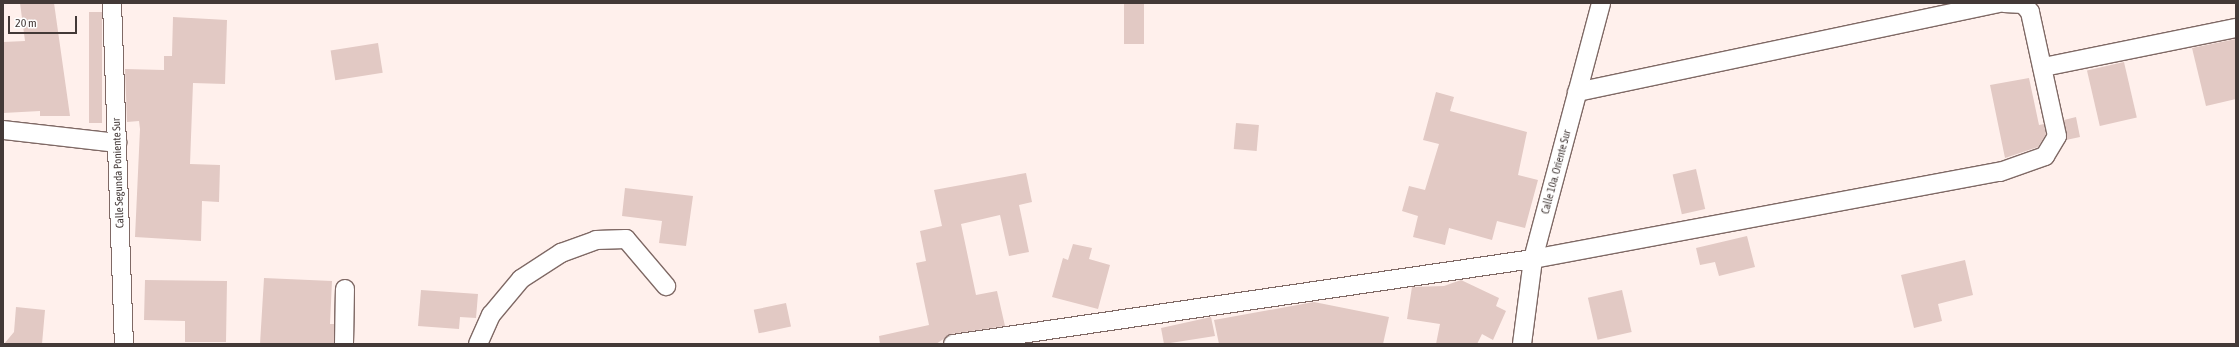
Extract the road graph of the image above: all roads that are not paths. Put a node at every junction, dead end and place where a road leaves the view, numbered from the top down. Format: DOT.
graph roads {
  1 [pos="112,3"];
  2 [pos="1601,3"];
  3 [pos="1999,3"];
  4 [pos="2004,3"];
  5 [pos="2236,28"];
  6 [pos="2044,67"];
  7 [pos="1577,92"];
  8 [pos="3,130"];
  9 [pos="117,143"];
  10 [pos="1533,260"];
  11 [pos="666,286"];
  12 [pos="345,289"];
  13 [pos="124,344"];
  14 [pos="344,344"];
  15 [pos="478,344"];
  16 [pos="953,344"];
  17 [pos="1522,344"];
  1 -- 9 [label="street, Calle Segunda Poniente Sur"];
  2 -- 7 [label="street, Calle 10a. Oriente Sur"];
  3 -- 7 [label="street"];
  4 -- 6 [label="street"];
  5 -- 6 [label="street"];
  6 -- 10 [label="street"];
  7 -- 10 [label="street, Calle 10a. Oriente Sur"];
  8 -- 9 [label="street"];
  9 -- 13 [label="street, Calle Segunda Poniente Sur"];
  10 -- 16 [label="street"];
  10 -- 17 [label="street, Calle 10a. Oriente Sur"];
  11 -- 15 [label="street"];
  12 -- 14 [label="street"];
}
